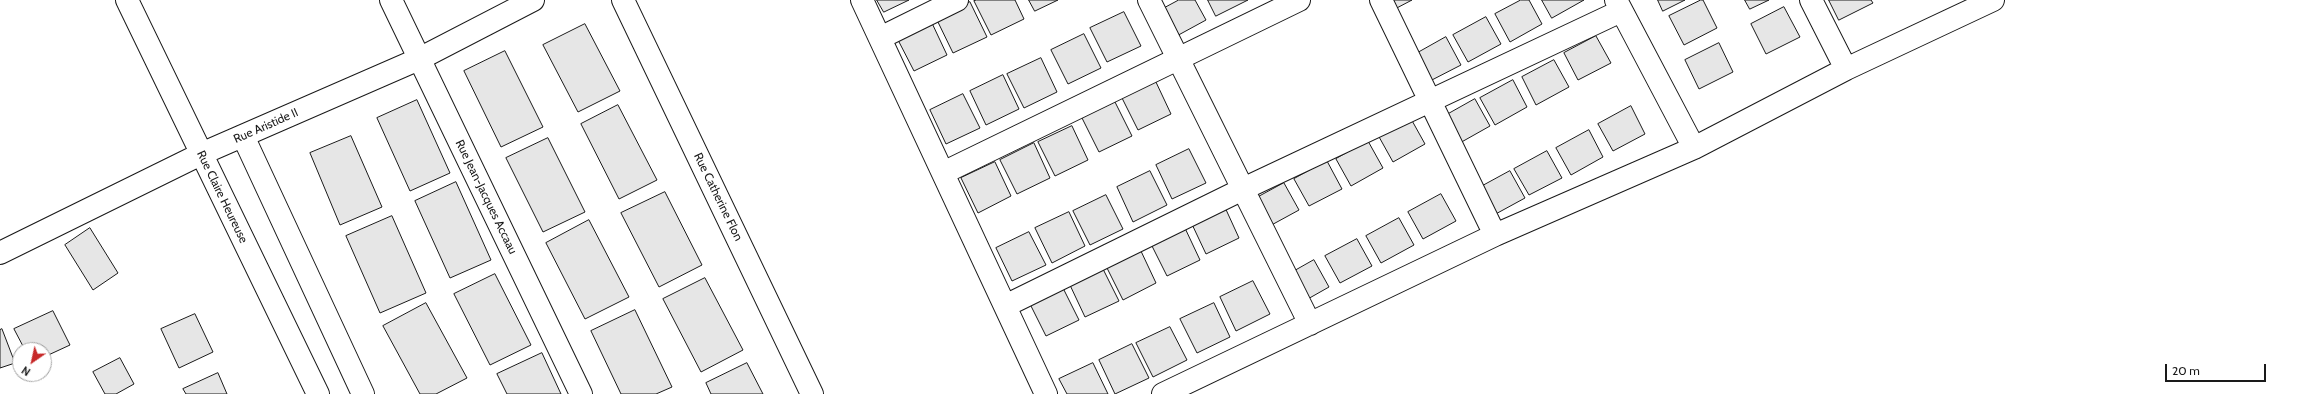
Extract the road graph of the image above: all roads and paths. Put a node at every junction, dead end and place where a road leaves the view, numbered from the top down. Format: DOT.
graph roads {
  1 [pos="127,0"];
  2 [pos="391,0"];
  3 [pos="533,0"];
  4 [pos="623,0"];
  5 [pos="862,0"];
  6 [pos="957,0"];
  7 [pos="1149,0"];
  8 [pos="1299,0"];
  9 [pos="1381,0"];
  10 [pos="1811,0"];
  11 [pos="1982,2"];
  12 [pos="1619,5"];
  13 [pos="880,38"];
  14 [pos="1178,58"];
  15 [pos="419,59"];
  16 [pos="1846,69"];
  17 [pos="1431,102"];
  18 [pos="243,136"];
  19 [pos="1694,148"];
  20 [pos="201,154"];
  21 [pos="943,173"];
  22 [pos="1244,190"];
  23 [pos="1495,235"];
  24 [pos="0,253"];
  25 [pos="1005,306"];
  26 [pos="1310,324"];
  27 [pos="318,394"];
  28 [pos="363,394"];
  29 [pos="581,394"];
  30 [pos="812,394"];
  31 [pos="1046,394"];
  32 [pos="1163,394"];
  1 -- 20 [label="street, Rue Claire Heureuse"];
  2 -- 15 [label="street, Rue Jean-Jacques Accaau"];
  3 -- 15 [label="street, Rue Aristide II"];
  4 -- 30 [label="street, Rue Catherine Flon"];
  5 -- 13 [label="street"];
  6 -- 13 [label="street"];
  7 -- 14 [label="street"];
  8 -- 14 [label="street"];
  9 -- 17 [label="street"];
  10 -- 16 [label="street"];
  11 -- 16 [label="street"];
  12 -- 17 [label="street"];
  12 -- 19 [label="street"];
  13 -- 21 [label="street"];
  14 -- 21 [label="street"];
  14 -- 22 [label="street"];
  15 -- 18 [label="street, Rue Aristide II"];
  15 -- 29 [label="street, Rue Jean-Jacques Accaau"];
  16 -- 19 [label="street"];
  17 -- 22 [label="street"];
  17 -- 23 [label="street"];
  18 -- 20 [label="street, Rue Aristide II"];
  18 -- 28 [label="street"];
  19 -- 23 [label="street"];
  20 -- 24 [label="street, Rue Aristide II"];
  20 -- 27 [label="street, Rue Claire Heureuse"];
  21 -- 25 [label="street"];
  22 -- 25 [label="street"];
  22 -- 26 [label="street"];
  23 -- 26 [label="street"];
  25 -- 31 [label="street"];
  26 -- 32 [label="street"];
}
